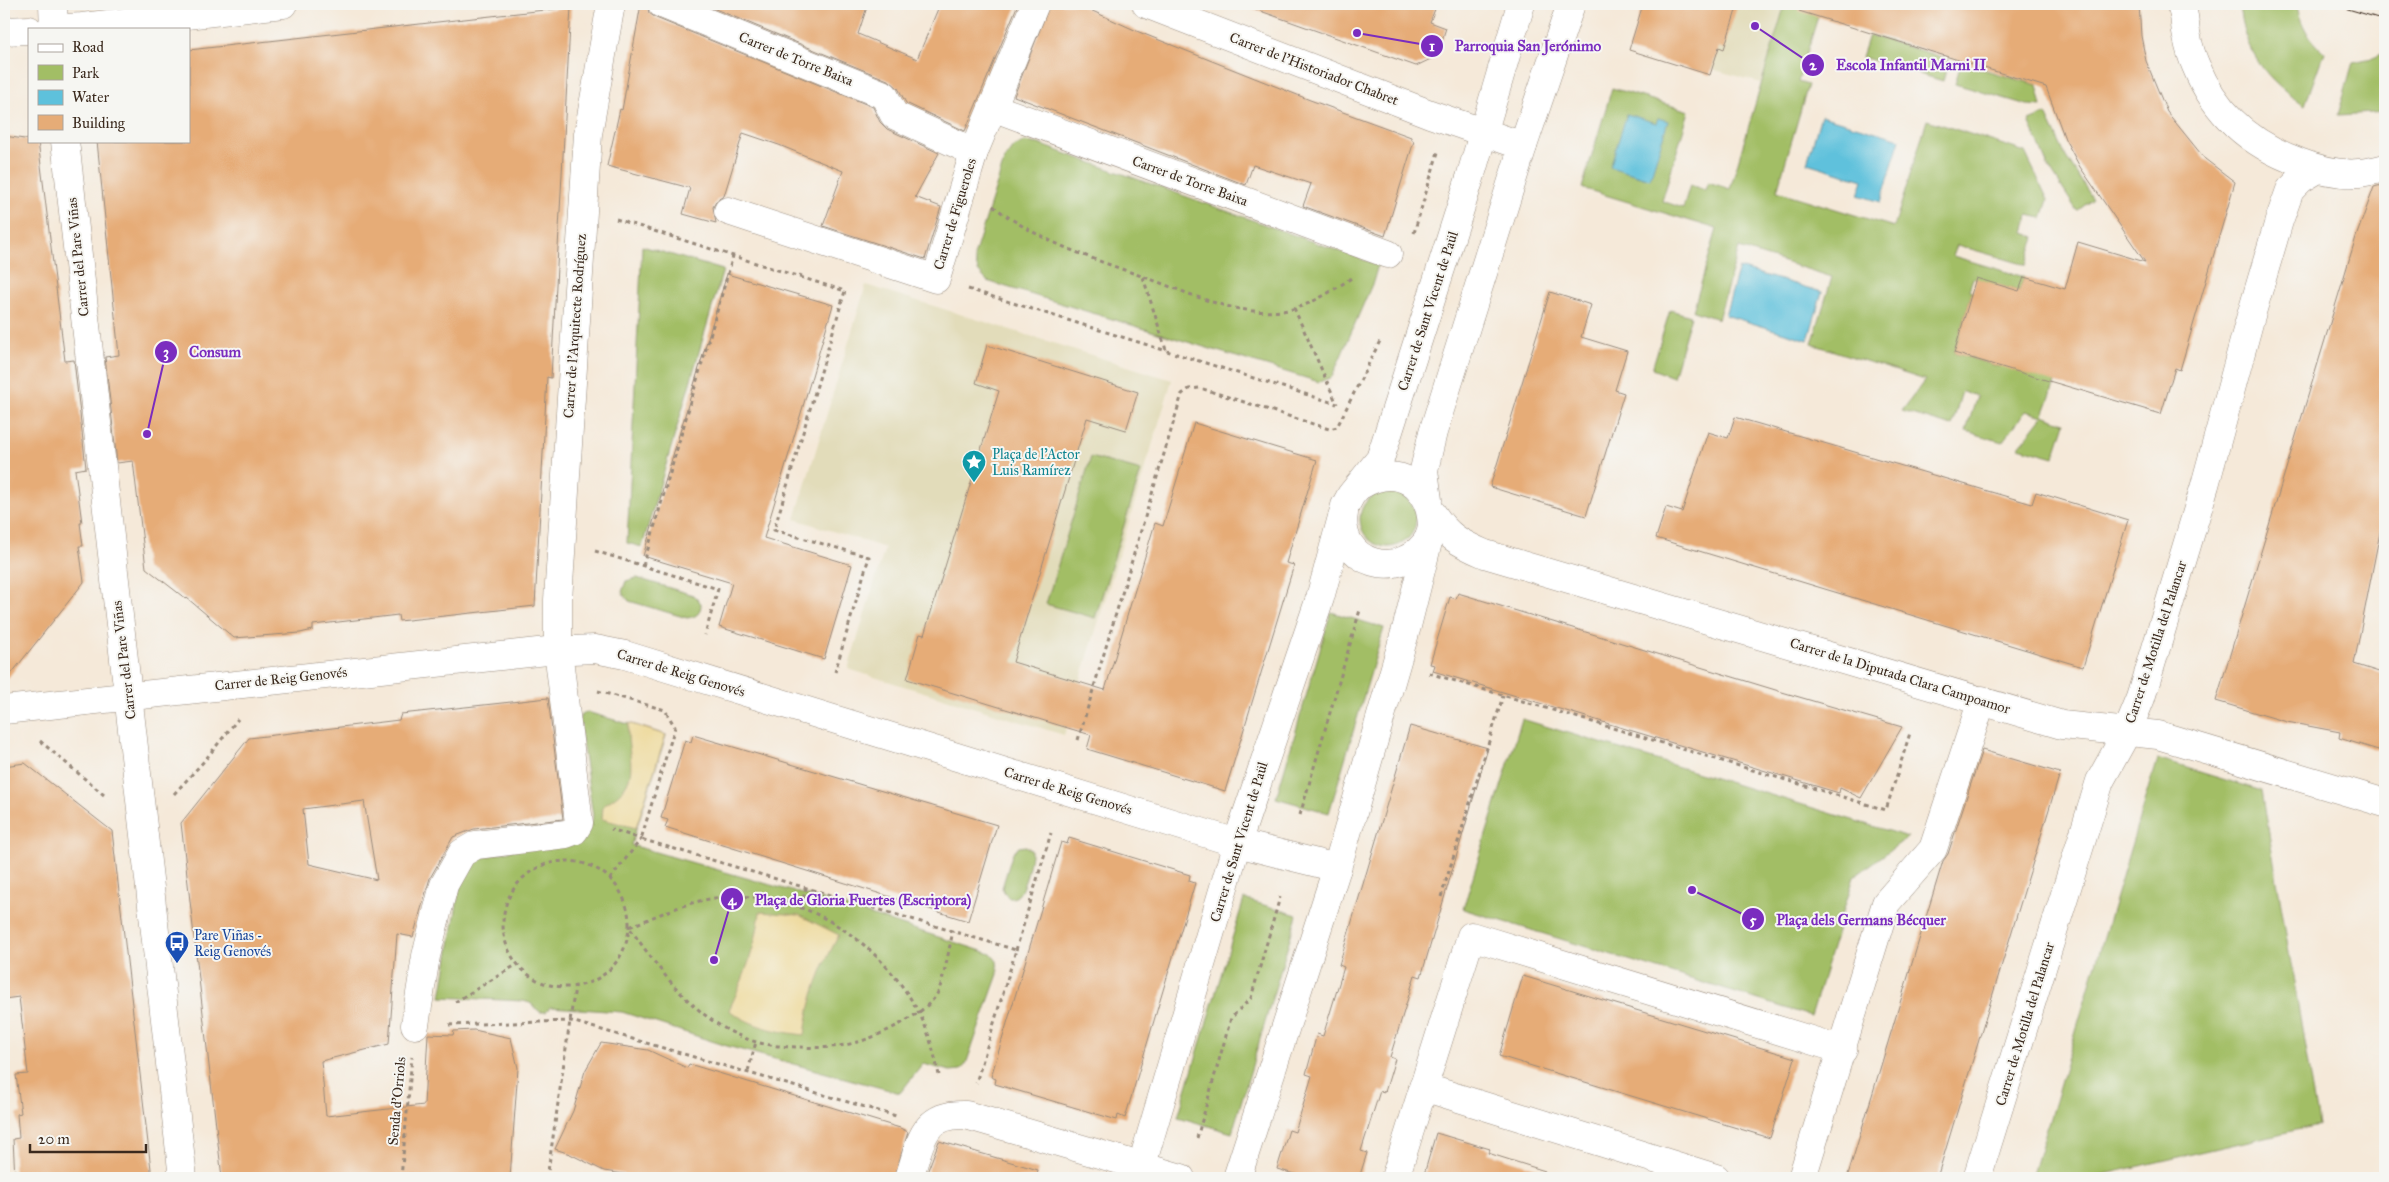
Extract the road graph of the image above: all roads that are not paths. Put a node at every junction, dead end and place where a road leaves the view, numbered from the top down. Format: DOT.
graph roads {
  1 [pos="53,4"];
  2 [pos="283,4"];
  3 [pos="611,4"];
  4 [pos="662,4"];
  5 [pos="1036,4"];
  6 [pos="1146,4"];
  7 [pos="1521,4"];
  8 [pos="1571,4"];
  9 [pos="2182,6"];
  10 [pos="54,28"];
  11 [pos="63,28"];
  12 [pos="28,30"];
  13 [pos="4,31"];
  14 [pos="992,107"];
  15 [pos="1484,132"];
  16 [pos="65,142"];
  17 [pos="1523,146"];
  18 [pos="974,152"];
  19 [pos="2385,168"];
  20 [pos="2318,169"];
  21 [pos="728,211"];
  22 [pos="1400,248"];
  23 [pos="1353,496"];
  24 [pos="1429,517"];
  25 [pos="558,650"];
  26 [pos="128,695"];
  27 [pos="1982,700"];
  28 [pos="4,710"];
  29 [pos="2127,732"];
  30 [pos="2385,803"];
  31 [pos="1237,844"];
  32 [pos="1336,868"];
  33 [pos="416,1026"];
  34 [pos="1843,1050"];
  35 [pos="1423,1087"];
  36 [pos="1140,1172"];
  37 [pos="184,1178"];
  38 [pos="909,1178"];
  39 [pos="1181,1178"];
  40 [pos="1237,1178"];
  41 [pos="1395,1178"];
  42 [pos="1716,1178"];
  43 [pos="1802,1178"];
  44 [pos="1977,1178"];
  1 -- 10 [label="street"];
  2 -- 11 [label="street"];
  3 -- 25 [label="street, Carrer de l'Arquitecte Rodríguez"];
  4 -- 18 [label="street, Carrer de Torre Baixa"];
  5 -- 14 [label="street, Carrer de Figueroles"];
  6 -- 15 [label="street, Carrer de l'Historiador Chabret"];
  7 -- 15 [label="street, Carrer de Sant Vicent de Paül"];
  8 -- 17 [label="street"];
  9 -- 20 [label="street"];
  12 -- 13 [label="street"];
  14 -- 18 [label="street, Carrer de Figueroles"];
  14 -- 22 [label="street, Carrer de Torre Baixa"];
  15 -- 17 [label="street"];
  15 -- 23 [label="street, Carrer de Sant Vicent de Paül"];
  16 -- 26 [label="street, Carrer del Pare Viñas"];
  17 -- 24 [label="street"];
  18 -- 21 [label="street, Carrer de Figueroles"];
  19 -- 20 [label="street"];
  20 -- 29 [label="street, Carrer de Motilla del Palancar"];
  23 -- 24 [label="street"];
  23 -- 24 [label="street"];
  23 -- 31 [label="street, Carrer de Sant Vicent de Paül"];
  24 -- 27 [label="street, Carrer de la Diputada Clara Campoamor"];
  24 -- 32 [label="street"];
  25 -- 26 [label="street, Carrer de Reig Genovés"];
  25 -- 31 [label="street, Carrer de Reig Genovés"];
  25 -- 33 [label="street, Carrer de l'Arquitecte Rodríguez"];
  26 -- 28 [label="street, Carrer de Reig Genovés"];
  26 -- 37 [label="street, Carrer del Pare Viñas"];
  27 -- 29 [label="street, Carrer de la Diputada Clara Campoamor"];
  27 -- 34 [label="street"];
  29 -- 30 [label="street, Carrer de la Diputada Clara Campoamor"];
  29 -- 44 [label="street, Carrer de Motilla del Palancar"];
  31 -- 32 [label="street, Carrer de Reig Genovés"];
  31 -- 36 [label="street, Carrer de Sant Vicent de Paül"];
  32 -- 40 [label="street"];
  34 -- 35 [label="street"];
  34 -- 43 [label="street"];
  35 -- 41 [label="street"];
  35 -- 42 [label="street"];
  36 -- 38 [label="street"];
  36 -- 39 [label="street"];
}
